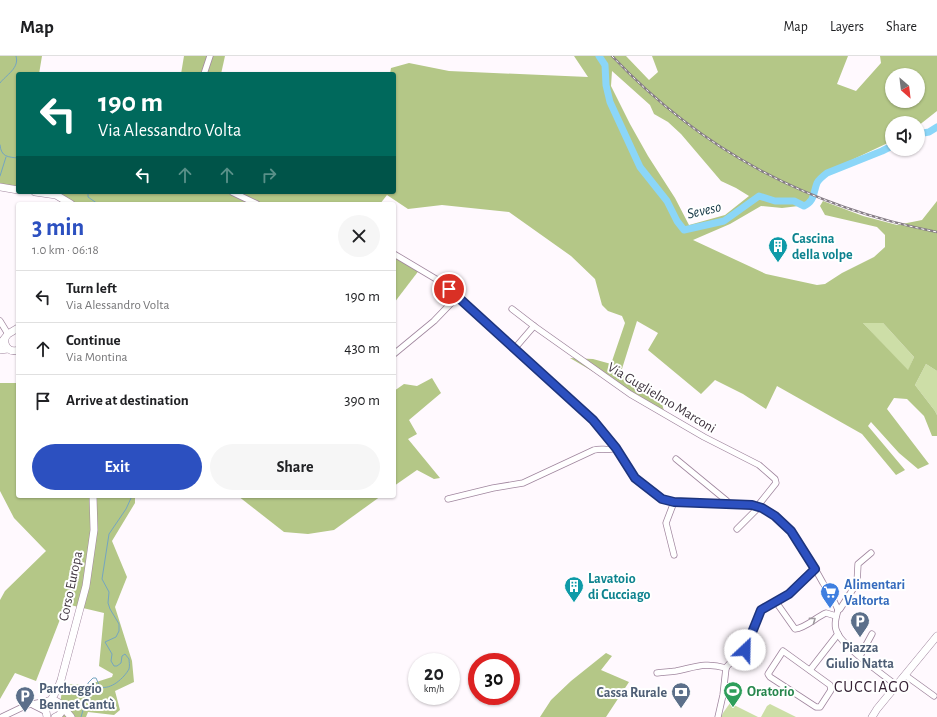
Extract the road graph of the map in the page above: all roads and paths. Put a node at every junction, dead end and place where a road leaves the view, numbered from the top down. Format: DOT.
graph roads {
  1 [pos="210,56"];
  2 [pos="205,72"];
  3 [pos="0,187"];
  4 [pos="16,190"];
  5 [pos="49,194"];
  6 [pos="236,194"];
  7 [pos="68,202"];
  8 [pos="253,202"];
  9 [pos="396,255"];
  10 [pos="458,296"];
  11 [pos="512,309"];
  12 [pos="0,321"];
  13 [pos="534,326"];
  14 [pos="16,330"];
  15 [pos="8,336"];
  16 [pos="516,348"];
  17 [pos="0,350"];
  18 [pos="15,351"];
  19 [pos="396,352"];
  20 [pos="616,448"];
  21 [pos="676,459"];
  22 [pos="93,498"];
  23 [pos="448,499"];
  24 [pos="674,502"];
  25 [pos="727,504"];
  26 [pos="758,506"];
  27 [pos="737,529"];
  28 [pos="871,553"];
  29 [pos="674,555"];
  30 [pos="815,569"];
  31 [pos="776,602"];
  32 [pos="837,613"];
  33 [pos="838,634"];
  34 [pos="872,634"];
  35 [pos="935,638"];
  36 [pos="860,656"];
  37 [pos="726,668"];
  38 [pos="810,670"];
  39 [pos="657,673"];
  40 [pos="905,675"];
  41 [pos="61,680"];
  42 [pos="896,685"];
  43 [pos="934,696"];
  44 [pos="50,700"];
  45 [pos="33,705"];
  46 [pos="61,705"];
  47 [pos="46,714"];
  48 [pos="57,716"];
  49 [pos="2,717"];
  50 [pos="71,717"];
  51 [pos="718,717"];
  52 [pos="872,717"];
  1 -- 2 [label="street"];
  3 -- 4 [label="main road"];
  5 -- 7 [label="main road"];
  6 -- 8 [label="street"];
  9 -- 10 [label="street"];
  10 -- 16 [label="street"];
  10 -- 19 [label="street"];
  11 -- 13 [label="street, Via Guglielmo Marconi"];
  12 -- 15 [label="street"];
  13 -- 16 [label="street"];
  13 -- 26 [label="street, Via Guglielmo Marconi"];
  14 -- 15 [label="main road"];
  15 -- 18 [label="main road"];
  16 -- 20 [label="street"];
  17 -- 18 [label="main road"];
  20 -- 23 [label="street"];
  20 -- 24 [label="street"];
  21 -- 25 [label="street"];
  22 -- 41 [label="main road, Corso Europa"];
  24 -- 25 [label="street"];
  24 -- 29 [label="street"];
  25 -- 26 [label="street"];
  26 -- 27 [label="street"];
  26 -- 30 [label="street"];
  28 -- 32 [label="street"];
  30 -- 31 [label="street"];
  30 -- 32 [label="street"];
  31 -- 32 [label="street, one-way"];
  31 -- 37 [label="street"];
  32 -- 33 [label="street"];
  33 -- 36 [label="street"];
  33 -- 38 [label="street"];
  34 -- 36 [label="street"];
  35 -- 40 [label="main road"];
  36 -- 42 [label="street"];
  37 -- 39 [label="street"];
  37 -- 51 [label="street"];
  38 -- 38 [label="street"];
  40 -- 42 [label="main road"];
  40 -- 43 [label="street"];
  41 -- 44 [label="main road, Corso Europa"];
  41 -- 45 [label="street"];
  41 -- 46 [label="main road, Corso Europa"];
  42 -- 52 [label="main road"];
  44 -- 45 [label="street"];
  44 -- 46 [label="main road"];
  44 -- 47 [label="main road, Corso Europa"];
  45 -- 47 [label="street"];
  45 -- 49 [label="street"];
  46 -- 48 [label="main road, Corso Europa"];
  46 -- 50 [label="main road"];
  47 -- 48 [label="main road"];
  48 -- 50 [label="main road"];
}
